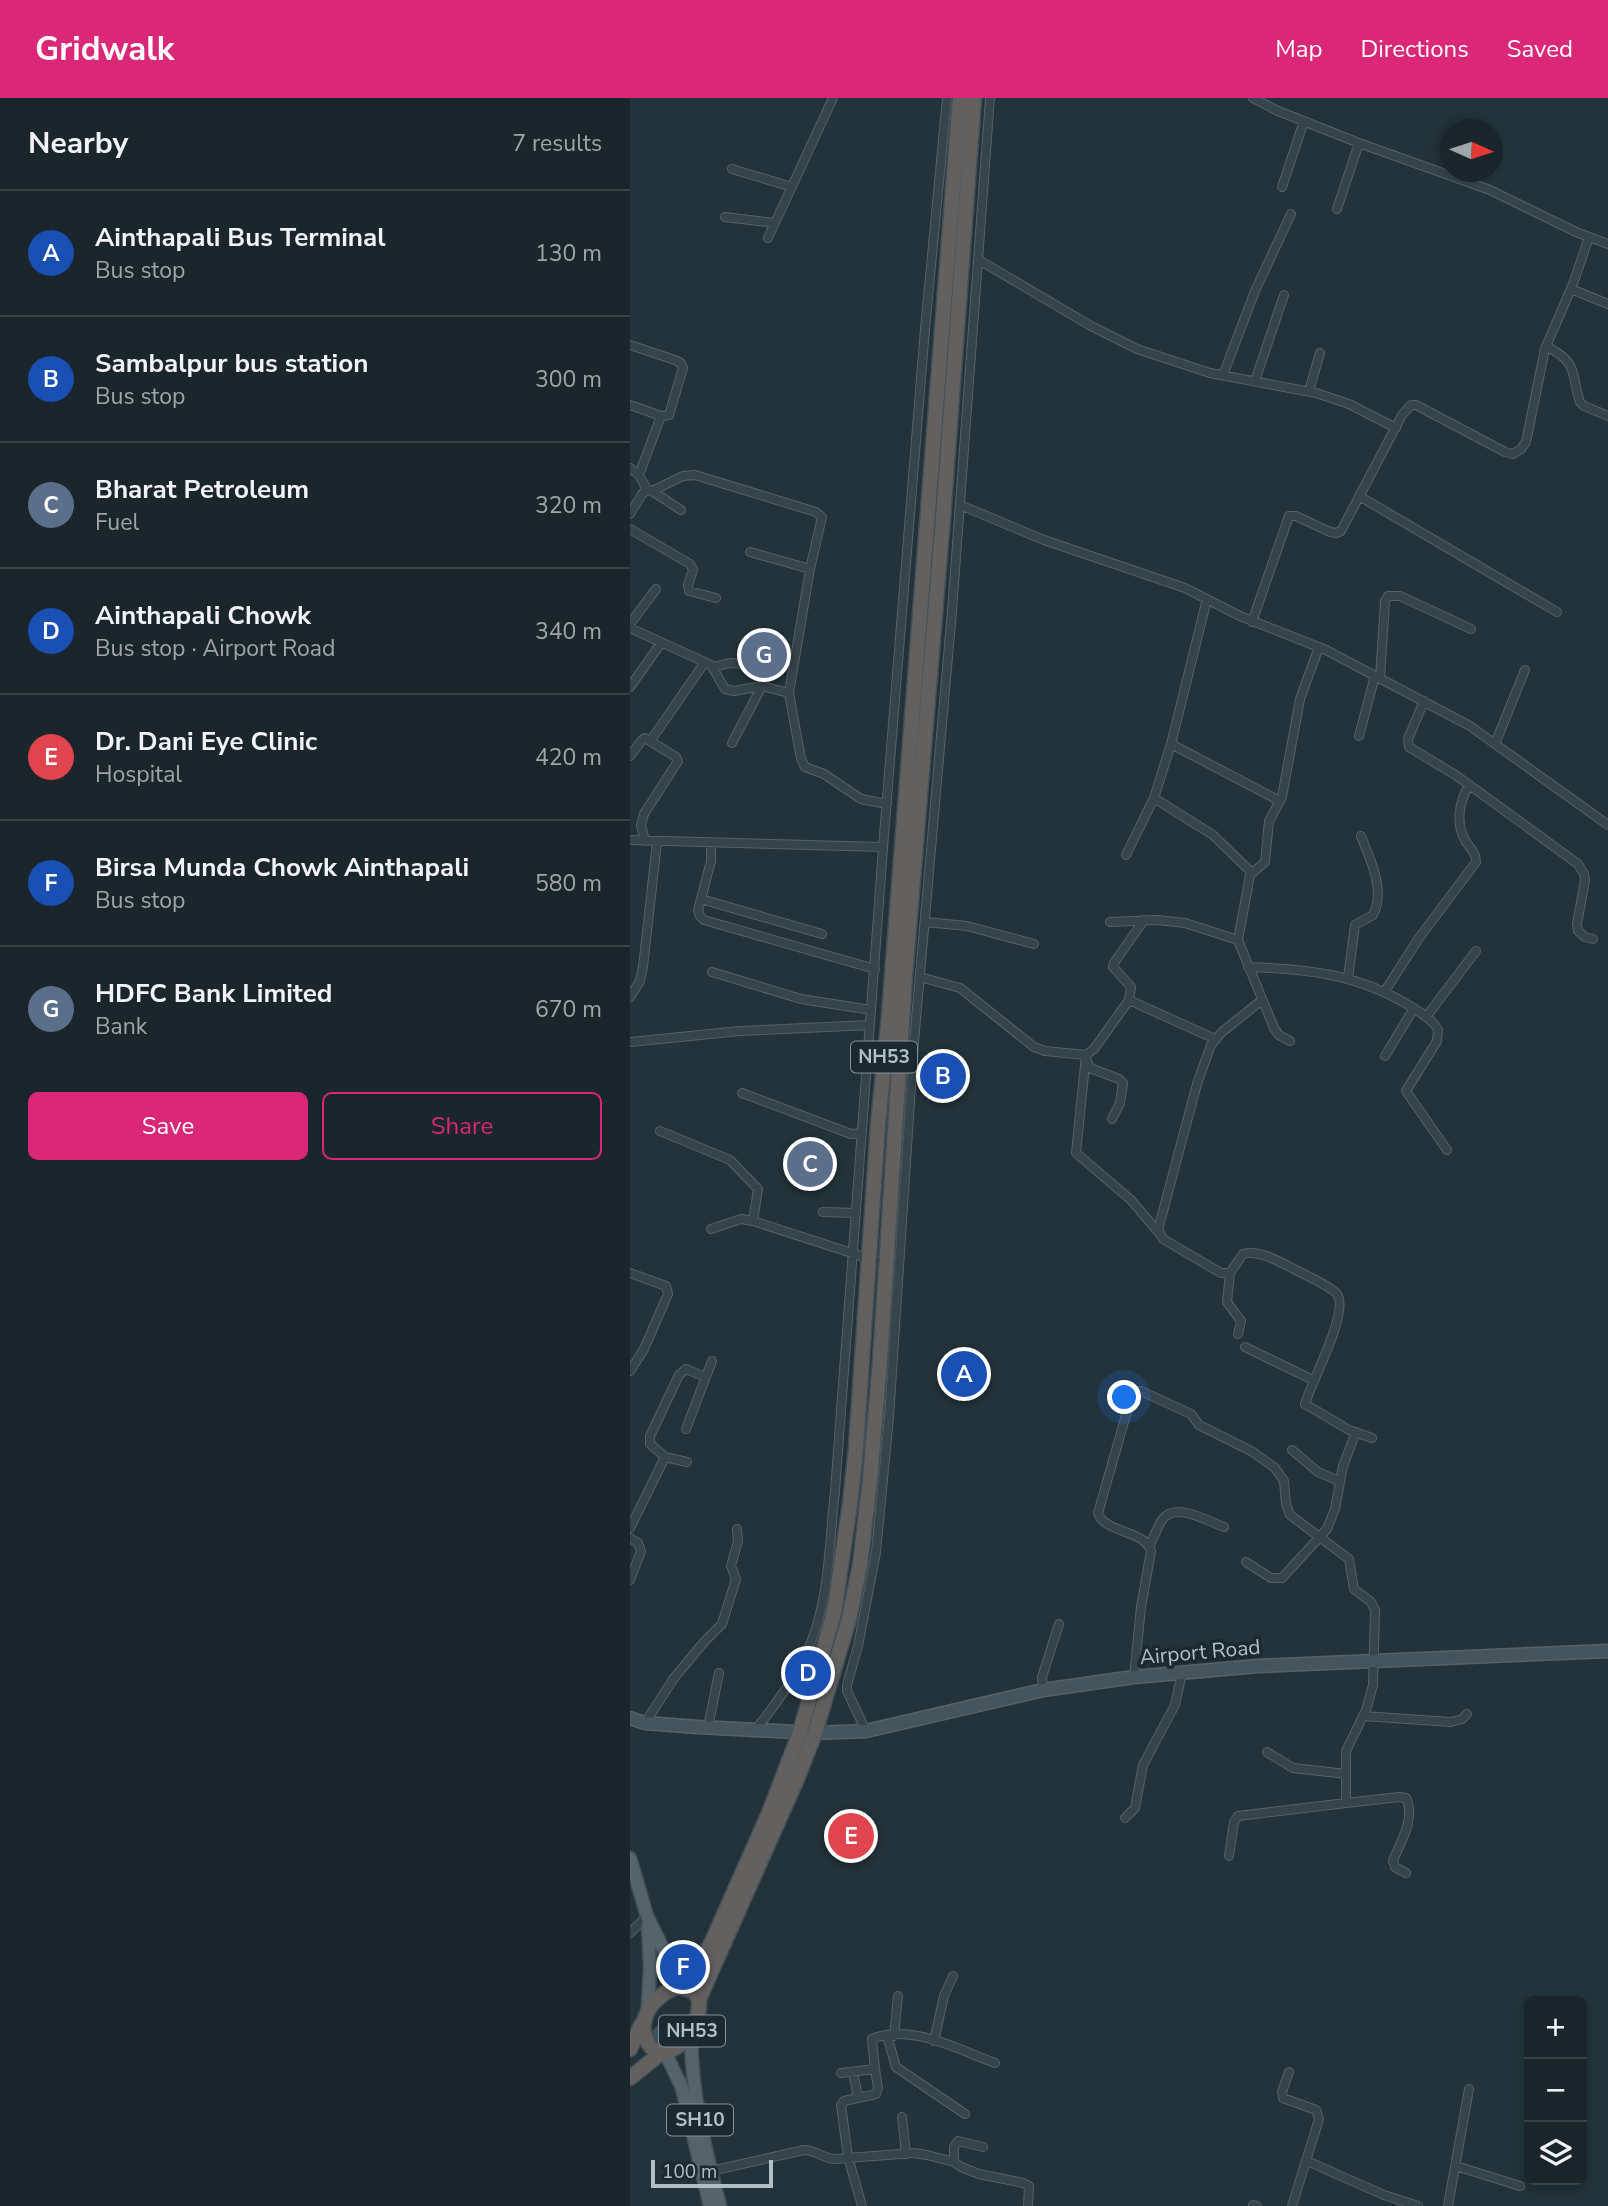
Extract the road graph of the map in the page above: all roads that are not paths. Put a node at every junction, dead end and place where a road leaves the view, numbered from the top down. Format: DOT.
graph roads {
  1 [pos="833,98"];
  2 [pos="947,98"];
  3 [pos="960,98"];
  4 [pos="974,98"];
  5 [pos="990,98"];
  6 [pos="1253,98"];
  7 [pos="1304,121"];
  8 [pos="1359,143"];
  9 [pos="732,169"];
  10 [pos="792,187"];
  11 [pos="1282,187"];
  12 [pos="1338,209"];
  13 [pos="1291,214"];
  14 [pos="725,217"];
  15 [pos="775,223"];
  16 [pos="1589,237"];
  17 [pos="768,238"];
  18 [pos="1608,244"];
  19 [pos="979,260"];
  20 [pos="1571,289"];
  21 [pos="1284,295"];
  22 [pos="1608,304"];
  23 [pos="630,345"];
  24 [pos="1546,346"];
  25 [pos="1320,353"];
  26 [pos="1223,375"];
  27 [pos="1255,381"];
  28 [pos="1309,391"];
  29 [pos="630,405"];
  30 [pos="662,415"];
  31 [pos="1608,416"];
  32 [pos="1396,428"];
  33 [pos="630,468"];
  34 [pos="639,475"];
  35 [pos="650,490"];
  36 [pos="1359,496"];
  37 [pos="960,506"];
  38 [pos="681,510"];
  39 [pos="630,514"];
  40 [pos="630,529"];
  41 [pos="750,552"];
  42 [pos="810,569"];
  43 [pos="656,589"];
  44 [pos="716,598"];
  45 [pos="1207,599"];
  46 [pos="1557,612"];
  47 [pos="1252,622"];
  48 [pos="630,626"];
  49 [pos="1471,629"];
  50 [pos="661,643"];
  51 [pos="1319,647"];
  52 [pos="705,662"];
  53 [pos="762,666"];
  54 [pos="714,667"];
  55 [pos="1525,670"];
  56 [pos="1377,677"];
  57 [pos="762,686"];
  58 [pos="630,687"];
  59 [pos="789,693"];
  60 [pos="1424,701"];
  61 [pos="1359,736"];
  62 [pos="651,740"];
  63 [pos="732,743"];
  64 [pos="1171,744"];
  65 [pos="1496,744"];
  66 [pos="630,756"];
  67 [pos="1469,785"];
  68 [pos="1154,798"];
  69 [pos="1280,801"];
  70 [pos="887,804"];
  71 [pos="1607,822"];
  72 [pos="1361,836"];
  73 [pos="630,840"];
  74 [pos="645,841"];
  75 [pos="657,842"];
  76 [pos="710,844"];
  77 [pos="883,847"];
  78 [pos="1126,855"];
  79 [pos="1251,872"];
  80 [pos="701,899"];
  81 [pos="1144,920"];
  82 [pos="925,922"];
  83 [pos="1110,922"];
  84 [pos="822,934"];
  85 [pos="1593,939"];
  86 [pos="1238,940"];
  87 [pos="1034,944"];
  88 [pos="1476,951"];
  89 [pos="1248,967"];
  90 [pos="875,969"];
  91 [pos="712,972"];
  92 [pos="920,977"];
  93 [pos="1348,978"];
  94 [pos="1385,991"];
  95 [pos="630,998"];
  96 [pos="1129,1000"];
  97 [pos="1262,1000"];
  98 [pos="1414,1008"];
  99 [pos="871,1010"];
  100 [pos="1426,1017"];
  101 [pos="870,1025"];
  102 [pos="1215,1039"];
  103 [pos="1290,1041"];
  104 [pos="630,1042"];
  105 [pos="1086,1055"];
  106 [pos="1385,1056"];
  107 [pos="742,1093"];
  108 [pos="1112,1119"];
  109 [pos="660,1131"];
  110 [pos="861,1133"];
  111 [pos="1447,1150"];
  112 [pos="824,1212"];
  113 [pos="855,1213"];
  114 [pos="754,1221"];
  115 [pos="711,1229"];
  116 [pos="1159,1233"];
  117 [pos="852,1254"];
  118 [pos="870,1259"];
  119 [pos="892,1267"];
  120 [pos="630,1273"];
  121 [pos="1230,1273"];
  122 [pos="1238,1334"];
  123 [pos="1245,1347"];
  124 [pos="712,1361"];
  125 [pos="630,1371"];
  126 [pos="705,1377"];
  127 [pos="1313,1380"];
  128 [pos="685,1429"];
  129 [pos="1356,1433"];
  130 [pos="1372,1438"];
  131 [pos="1292,1450"];
  132 [pos="664,1457"];
  133 [pos="687,1462"];
  134 [pos="1339,1482"];
  135 [pos="634,1508"];
  136 [pos="1224,1527"];
  137 [pos="630,1528"];
  138 [pos="737,1530"];
  139 [pos="630,1538"];
  140 [pos="1320,1538"];
  141 [pos="1150,1545"];
  142 [pos="1247,1562"];
  143 [pos="630,1580"];
  144 [pos="1059,1624"];
  145 [pos="1608,1651"];
  146 [pos="1373,1662"];
  147 [pos="719,1673"];
  148 [pos="1182,1673"];
  149 [pos="1134,1677"];
  150 [pos="1043,1690"];
  151 [pos="1467,1714"];
  152 [pos="1363,1716"];
  153 [pos="630,1718"];
  154 [pos="645,1723"];
  155 [pos="708,1727"];
  156 [pos="756,1729"];
  157 [pos="866,1731"];
  158 [pos="808,1732"];
  159 [pos="1267,1752"];
  160 [pos="1346,1774"];
  161 [pos="1346,1798"];
  162 [pos="1125,1818"];
  163 [pos="1229,1856"];
  164 [pos="630,1858"];
  165 [pos="1406,1873"];
  166 [pos="647,1916"];
  167 [pos="630,1933"];
  168 [pos="953,1976"];
  169 [pos="683,1987"];
  170 [pos="898,1996"];
  171 [pos="699,1999"];
  172 [pos="648,2007"];
  173 [pos="642,2023"];
  174 [pos="691,2033"];
  175 [pos="890,2036"];
  176 [pos="934,2041"];
  177 [pos="630,2049"];
  178 [pos="663,2052"];
  179 [pos="995,2063"];
  180 [pos="875,2069"];
  181 [pos="853,2072"];
  182 [pos="1289,2072"];
  183 [pos="841,2073"];
  184 [pos="630,2078"];
  185 [pos="1469,2089"];
  186 [pos="858,2098"];
  187 [pos="965,2115"];
  188 [pos="902,2118"];
  189 [pos="983,2147"];
  190 [pos="906,2154"];
  191 [pos="848,2157"];
  192 [pos="1307,2161"];
  193 [pos="954,2162"];
  194 [pos="1456,2166"];
  195 [pos="711,2171"];
  196 [pos="1520,2186"];
  197 [pos="1384,2195"];
  198 [pos="710,2206"];
  199 [pos="720,2206"];
  200 [pos="862,2206"];
  201 [pos="1028,2206"];
  202 [pos="1292,2206"];
  203 [pos="1381,2206"];
  204 [pos="1418,2206"];
  205 [pos="1448,2206"];
  1 -- 10 [label="street"];
  2 -- 70 [label="street"];
  3 -- 118 [label="highway, NH53"];
  4 -- 119 [label="highway, NH53"];
  5 -- 19 [label="street"];
  6 -- 7 [label="street"];
  7 -- 8 [label="street"];
  7 -- 11 [label="street"];
  8 -- 12 [label="street"];
  8 -- 16 [label="street"];
  9 -- 10 [label="street"];
  10 -- 15 [label="street"];
  13 -- 26 [label="street"];
  14 -- 15 [label="street"];
  15 -- 17 [label="street"];
  16 -- 18 [label="street"];
  16 -- 20 [label="street"];
  19 -- 26 [label="street"];
  19 -- 37 [label="street"];
  20 -- 22 [label="street"];
  20 -- 24 [label="street"];
  21 -- 27 [label="street"];
  23 -- 30 [label="street"];
  24 -- 31 [label="street"];
  24 -- 32 [label="street"];
  25 -- 28 [label="street"];
  26 -- 27 [label="street"];
  27 -- 28 [label="street"];
  28 -- 32 [label="street"];
  29 -- 30 [label="street"];
  30 -- 34 [label="street"];
  32 -- 36 [label="street"];
  33 -- 34 [label="street"];
  34 -- 35 [label="street"];
  35 -- 38 [label="street"];
  35 -- 39 [label="street"];
  35 -- 42 [label="street"];
  36 -- 46 [label="street"];
  36 -- 47 [label="street"];
  37 -- 45 [label="street"];
  37 -- 82 [label="street"];
  40 -- 44 [label="street"];
  41 -- 42 [label="street"];
  42 -- 59 [label="street"];
  43 -- 48 [label="street"];
  45 -- 47 [label="street"];
  45 -- 64 [label="street"];
  47 -- 51 [label="street"];
  48 -- 50 [label="street"];
  49 -- 56 [label="street"];
  50 -- 52 [label="street"];
  50 -- 58 [label="street"];
  51 -- 56 [label="street"];
  51 -- 69 [label="street"];
  52 -- 54 [label="street"];
  52 -- 62 [label="street"];
  53 -- 54 [label="street"];
  54 -- 57 [label="street"];
  55 -- 65 [label="street"];
  56 -- 60 [label="street"];
  56 -- 61 [label="street"];
  57 -- 59 [label="street"];
  57 -- 63 [label="street"];
  59 -- 70 [label="street"];
  60 -- 65 [label="street"];
  60 -- 67 [label="street"];
  62 -- 66 [label="street"];
  62 -- 74 [label="street"];
  64 -- 68 [label="street"];
  64 -- 69 [label="street"];
  65 -- 71 [label="street"];
  67 -- 85 [label="street"];
  67 -- 94 [label="street"];
  68 -- 78 [label="street"];
  68 -- 79 [label="street"];
  69 -- 79 [label="street"];
  70 -- 77 [label="street"];
  72 -- 93 [label="street"];
  73 -- 74 [label="street"];
  74 -- 75 [label="street"];
  75 -- 76 [label="street"];
  75 -- 95 [label="street"];
  76 -- 77 [label="street"];
  76 -- 80 [label="street"];
  77 -- 90 [label="street"];
  79 -- 86 [label="street"];
  80 -- 84 [label="street"];
  80 -- 90 [label="street"];
  81 -- 83 [label="street"];
  81 -- 86 [label="street"];
  81 -- 96 [label="street"];
  82 -- 87 [label="street"];
  82 -- 92 [label="street"];
  86 -- 89 [label="street"];
  88 -- 100 [label="street"];
  89 -- 93 [label="street"];
  89 -- 97 [label="street"];
  90 -- 99 [label="street"];
  91 -- 99 [label="street"];
  92 -- 105 [label="street"];
  92 -- 119 [label="street"];
  93 -- 94 [label="street"];
  94 -- 98 [label="street"];
  96 -- 102 [label="street"];
  96 -- 105 [label="street"];
  97 -- 102 [label="street"];
  97 -- 103 [label="street"];
  98 -- 100 [label="street"];
  98 -- 106 [label="street"];
  99 -- 101 [label="street"];
  100 -- 111 [label="street"];
  101 -- 104 [label="street"];
  101 -- 110 [label="street"];
  102 -- 116 [label="street"];
  105 -- 108 [label="street"];
  105 -- 116 [label="street"];
  107 -- 110 [label="street"];
  109 -- 114 [label="street"];
  110 -- 113 [label="street"];
  112 -- 113 [label="street"];
  113 -- 117 [label="street"];
  114 -- 115 [label="street"];
  114 -- 117 [label="street"];
  116 -- 121 [label="street"];
  117 -- 118 [label="street"];
  117 -- 156 [label="street"];
  118 -- 119 [label="street"];
  118 -- 158 [label="highway, NH53"];
  119 -- 157 [label="street"];
  119 -- 158 [label="highway, NH53"];
  120 -- 125 [label="street"];
  121 -- 122 [label="street"];
  121 -- 127 [label="street"];
  123 -- 127 [label="street"];
  124 -- 126 [label="street"];
  126 -- 128 [label="street"];
  126 -- 132 [label="street"];
  127 -- 129 [label="street"];
  129 -- 130 [label="street"];
  129 -- 134 [label="street"];
  131 -- 134 [label="street"];
  132 -- 133 [label="street"];
  132 -- 135 [label="street"];
  134 -- 140 [label="street"];
  135 -- 137 [label="street"];
  136 -- 141 [label="street"];
  138 -- 154 [label="street"];
  139 -- 143 [label="street"];
  140 -- 141 [label="street"];
  140 -- 142 [label="street"];
  140 -- 146 [label="street"];
  141 -- 149 [label="street"];
  144 -- 150 [label="street"];
  145 -- 146 [label="main road, Airport Road"];
  146 -- 148 [label="main road, Airport Road"];
  146 -- 152 [label="street"];
  147 -- 155 [label="street"];
  148 -- 149 [label="main road, Airport Road"];
  148 -- 162 [label="street"];
  149 -- 150 [label="main road, Airport Road"];
  150 -- 157 [label="main road, Airport Road"];
  151 -- 152 [label="street"];
  152 -- 160 [label="street"];
  153 -- 154 [label="main road, Airport Road"];
  154 -- 155 [label="main road, Airport Road"];
  155 -- 156 [label="main road, Airport Road"];
  156 -- 158 [label="main road, Airport Road"];
  157 -- 158 [label="main road, Airport Road"];
  158 -- 169 [label="highway, NH53"];
  158 -- 171 [label="highway, NH53"];
  159 -- 160 [label="street"];
  160 -- 161 [label="street"];
  161 -- 163 [label="street"];
  161 -- 165 [label="street"];
  164 -- 166 [label="main road"];
  166 -- 167 [label="street"];
  166 -- 169 [label="main road"];
  166 -- 172 [label="main road"];
  168 -- 176 [label="street"];
  169 -- 171 [label="highway, NH53"];
  169 -- 172 [label="highway, NH53"];
  170 -- 175 [label="street"];
  171 -- 174 [label="highway, NH53"];
  172 -- 173 [label="highway, NH53"];
  173 -- 177 [label="highway, NH53"];
  173 -- 178 [label="highway, NH53"];
  174 -- 178 [label="highway, NH53"];
  174 -- 195 [label="main road, SH10"];
  175 -- 176 [label="street"];
  175 -- 180 [label="street"];
  175 -- 187 [label="street"];
  176 -- 179 [label="street"];
  178 -- 184 [label="highway, NH53"];
  178 -- 198 [label="main road, SH10"];
  180 -- 181 [label="street"];
  180 -- 186 [label="street"];
  181 -- 183 [label="street"];
  181 -- 186 [label="street"];
  182 -- 192 [label="street"];
  185 -- 194 [label="street"];
  186 -- 191 [label="street"];
  188 -- 190 [label="street"];
  189 -- 193 [label="street"];
  190 -- 191 [label="street"];
  190 -- 193 [label="street"];
  191 -- 195 [label="street"];
  191 -- 200 [label="street"];
  192 -- 197 [label="street"];
  192 -- 202 [label="street"];
  193 -- 201 [label="street"];
  194 -- 196 [label="street"];
  194 -- 205 [label="street"];
  195 -- 199 [label="main road, SH10"];
  197 -- 203 [label="street"];
  197 -- 204 [label="street"];
}
